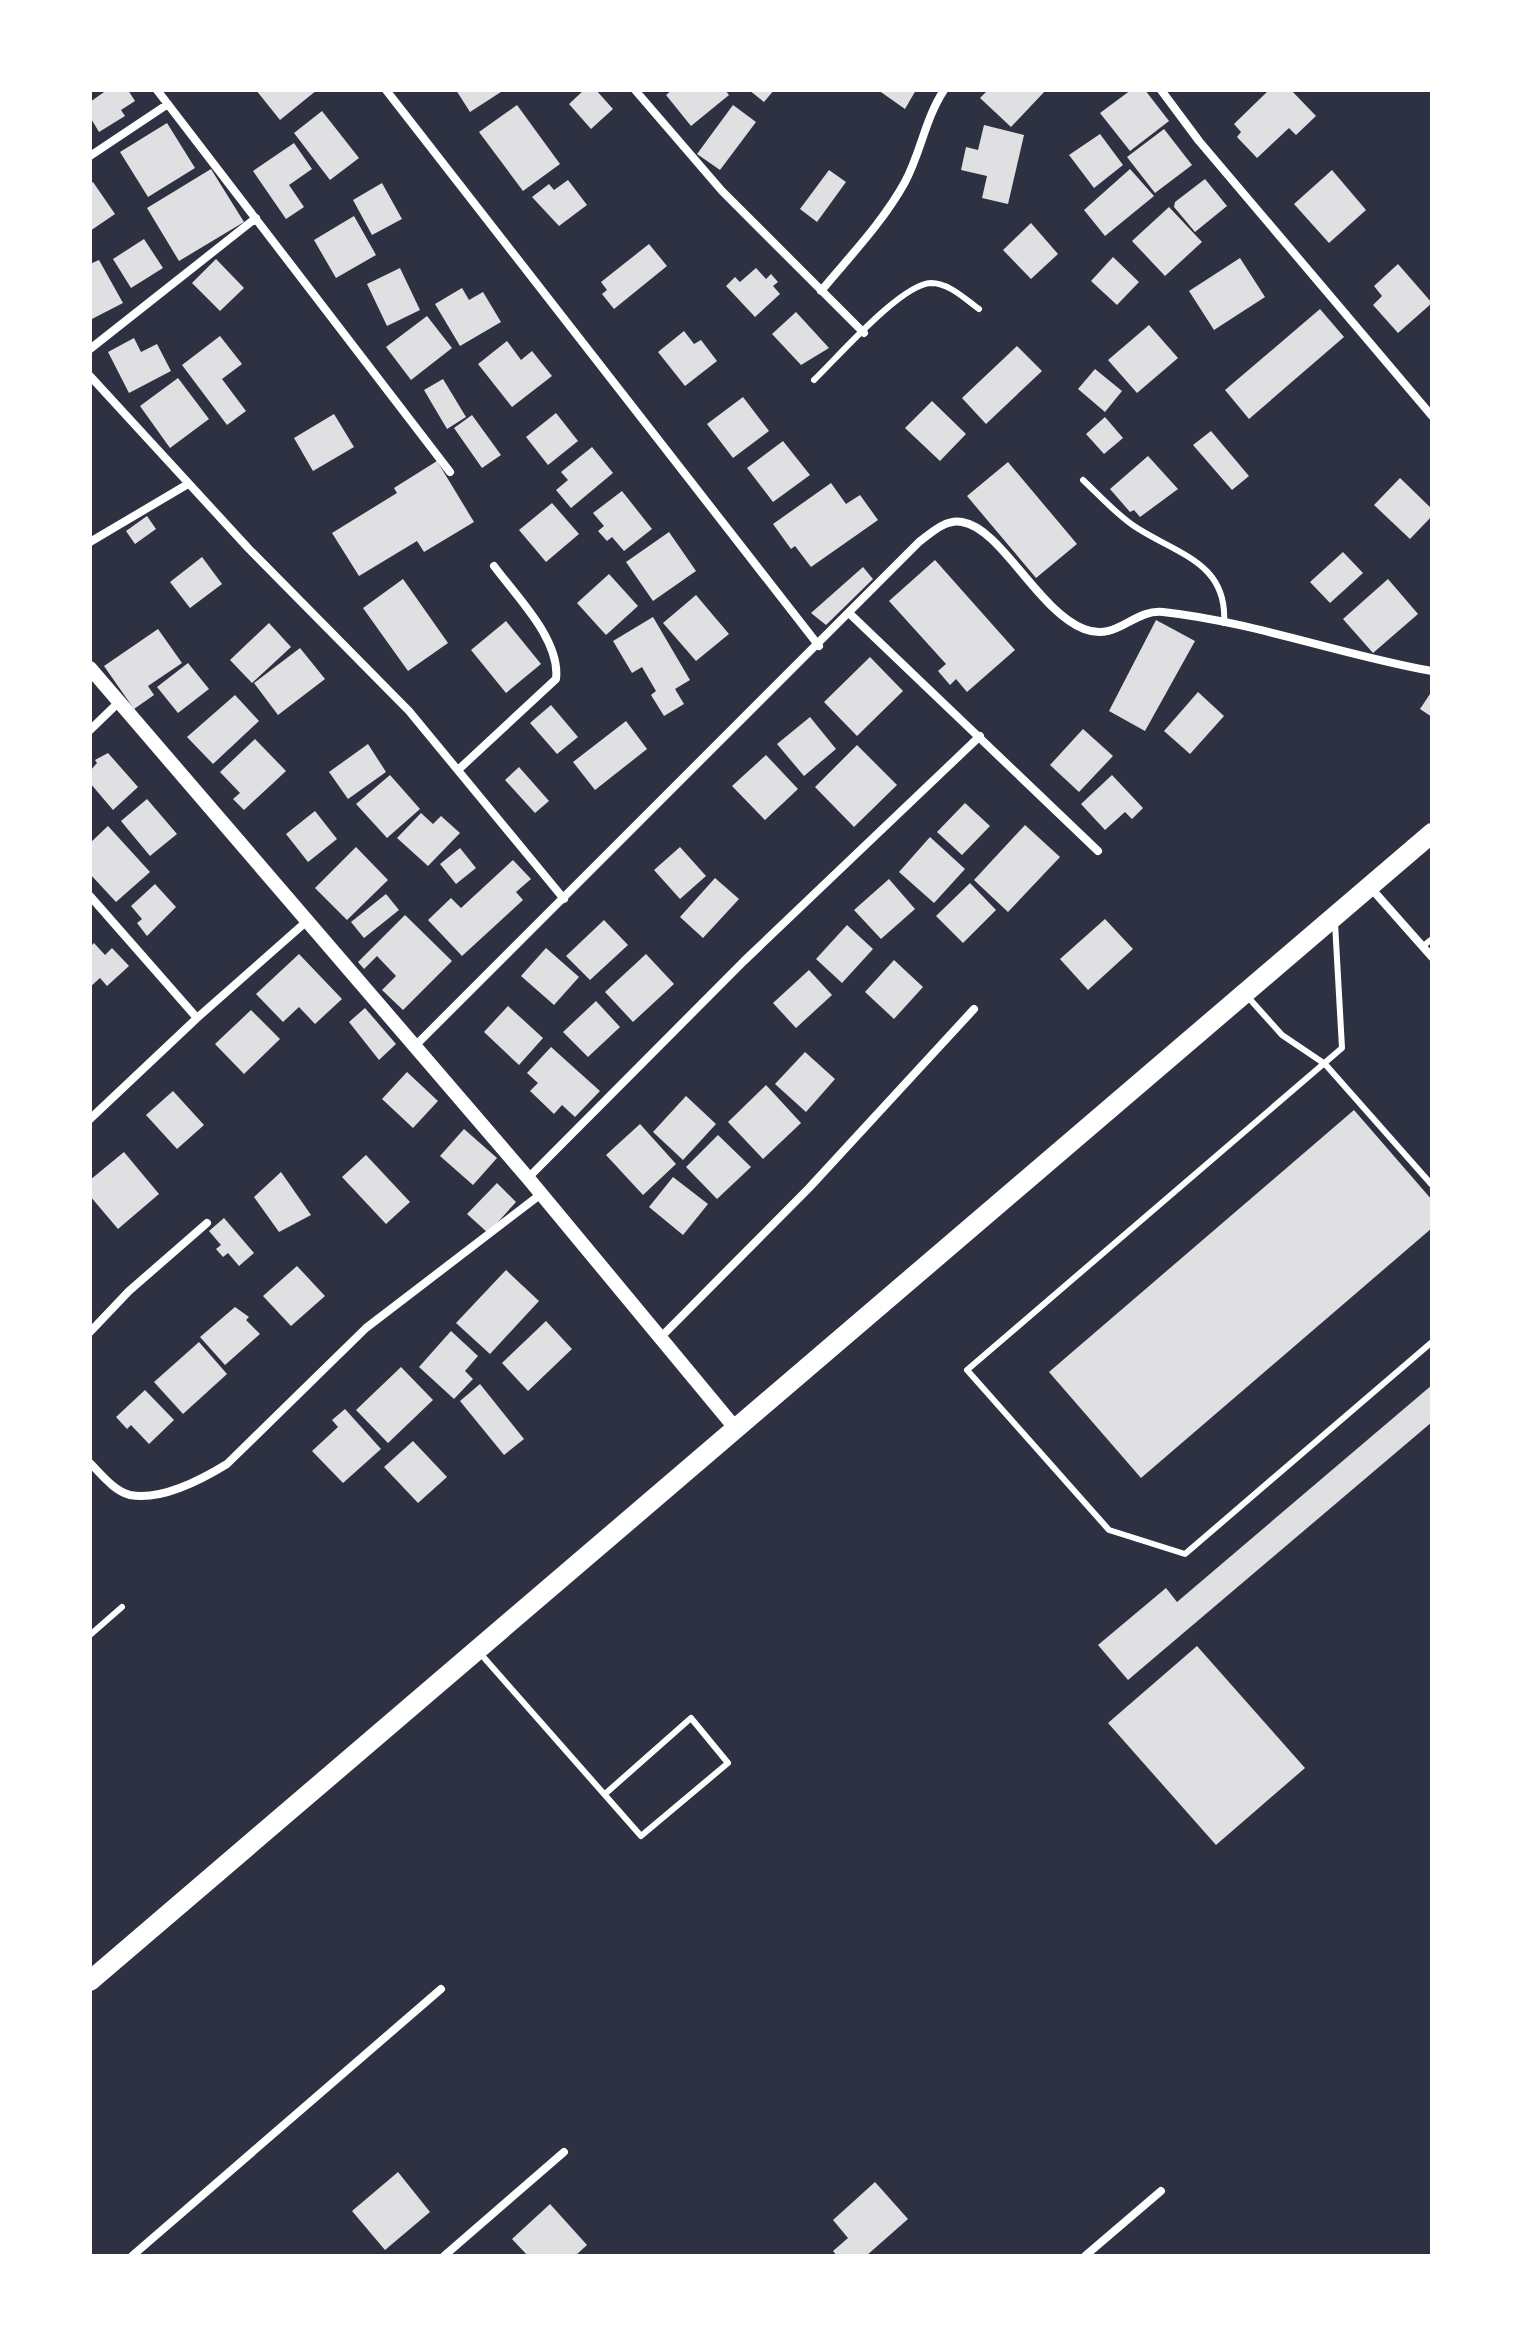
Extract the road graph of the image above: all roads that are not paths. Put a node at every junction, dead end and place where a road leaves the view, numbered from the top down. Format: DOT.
graph roads {
  1 [pos="157,90"];
  2 [pos="386,90"];
  3 [pos="635,90"];
  4 [pos="944,90"];
  5 [pos="1161,90"];
  6 [pos="168,104"];
  7 [pos="90,156"];
  8 [pos="256,218"];
  9 [pos="821,291"];
  10 [pos="979,309"];
  11 [pos="864,333"];
  12 [pos="90,349"];
  13 [pos="90,376"];
  14 [pos="814,380"];
  15 [pos="1432,416"];
  16 [pos="450,472"];
  17 [pos="1083,480"];
  18 [pos="188,484"];
  19 [pos="90,542"];
  20 [pos="494,566"];
  21 [pos="849,613"];
  22 [pos="1224,623"];
  23 [pos="819,646"];
  24 [pos="90,668"];
  25 [pos="1432,671"];
  26 [pos="119,702"];
  27 [pos="90,730"];
  28 [pos="980,736"];
  29 [pos="458,770"];
  30 [pos="1432,833"];
  31 [pos="1098,851"];
  32 [pos="1370,886"];
  33 [pos="90,896"];
  34 [pos="564,899"];
  35 [pos="1335,916"];
  36 [pos="307,921"];
  37 [pos="1432,939"];
  38 [pos="1423,946"];
  39 [pos="1432,957"];
  40 [pos="1244,993"];
  41 [pos="974,1009"];
  42 [pos="197,1018"];
  43 [pos="414,1047"];
  44 [pos="1325,1064"];
  45 [pos="90,1119"];
  46 [pos="528,1178"];
  47 [pos="1432,1185"];
  48 [pos="541,1194"];
  49 [pos="207,1223"];
  50 [pos="90,1332"];
  51 [pos="661,1337"];
  52 [pos="1432,1342"];
  53 [pos="736,1429"];
  54 [pos="90,1463"];
  55 [pos="122,1607"];
  56 [pos="90,1635"];
  57 [pos="477,1649"];
  58 [pos="605,1794"];
  59 [pos="90,1981"];
  60 [pos="441,1989"];
  61 [pos="564,2152"];
  62 [pos="1161,2191"];
  63 [pos="132,2256"];
  64 [pos="444,2256"];
  65 [pos="1085,2256"];
  1 -- 6 [label="street"];
  2 -- 23 [label="street"];
  3 -- 9 [label="street"];
  4 -- 9 [label="street"];
  5 -- 15 [label="street"];
  6 -- 7 [label="street"];
  6 -- 8 [label="street"];
  8 -- 12 [label="street"];
  8 -- 16 [label="street"];
  9 -- 11 [label="street"];
  10 -- 11 [label="lane"];
  11 -- 14 [label="lane"];
  13 -- 18 [label="street"];
  17 -- 22 [label="lane"];
  18 -- 19 [label="street"];
  18 -- 29 [label="street"];
  20 -- 29 [label="street"];
  21 -- 22 [label="street"];
  21 -- 23 [label="street"];
  21 -- 28 [label="street"];
  22 -- 25 [label="street"];
  23 -- 34 [label="street"];
  24 -- 26 [label="street"];
  26 -- 27 [label="street"];
  26 -- 36 [label="street"];
  28 -- 31 [label="street"];
  28 -- 46 [label="street"];
  29 -- 34 [label="street"];
  30 -- 32 [label="main road"];
  32 -- 35 [label="main road"];
  32 -- 38 [label="street"];
  33 -- 42 [label="street"];
  34 -- 43 [label="street"];
  35 -- 40 [label="main road"];
  35 -- 44 [label="lane"];
  36 -- 42 [label="street"];
  36 -- 43 [label="street"];
  37 -- 38 [label="lane"];
  38 -- 39 [label="street"];
  40 -- 44 [label="lane"];
  40 -- 53 [label="main road"];
  41 -- 51 [label="street"];
  42 -- 45 [label="street"];
  43 -- 46 [label="street"];
  44 -- 47 [label="lane"];
  44 -- 52 [label="lane"];
  46 -- 48 [label="street"];
  48 -- 51 [label="street"];
  48 -- 54 [label="street"];
  49 -- 50 [label="street"];
  51 -- 53 [label="street"];
  53 -- 57 [label="main road"];
  55 -- 56 [label="lane"];
  57 -- 58 [label="lane"];
  57 -- 59 [label="main road"];
  58 -- 58 [label="lane"];
  60 -- 63 [label="street"];
  61 -- 64 [label="street"];
  62 -- 65 [label="street"];
}
